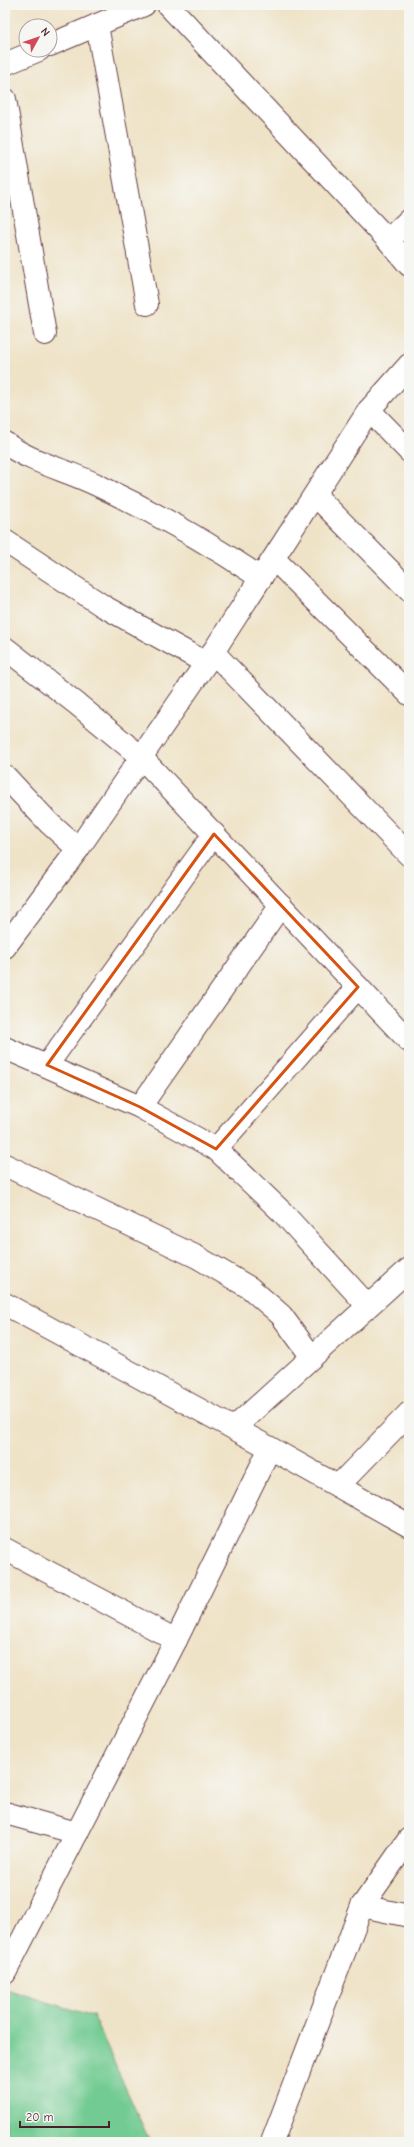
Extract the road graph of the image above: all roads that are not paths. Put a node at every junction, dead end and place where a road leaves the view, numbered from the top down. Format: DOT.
graph roads {
  1 [pos="144,5"];
  2 [pos="168,5"];
  3 [pos="97,25"];
  4 [pos="58,42"];
  5 [pos="19,58"];
  6 [pos="5,64"];
  7 [pos="5,99"];
  8 [pos="409,220"];
  9 [pos="388,240"];
  10 [pos="409,265"];
  11 [pos="147,304"];
  12 [pos="45,334"];
  13 [pos="409,365"];
  14 [pos="369,410"];
  15 [pos="5,443"];
  16 [pos="409,451"];
  17 [pos="315,495"];
  18 [pos="5,541"];
  19 [pos="274,559"];
  20 [pos="261,578"];
  21 [pos="409,590"];
  22 [pos="5,648"];
  23 [pos="210,658"];
  24 [pos="409,694"];
  25 [pos="141,757"];
  26 [pos="5,776"];
  27 [pos="214,834"];
  28 [pos="78,849"];
  29 [pos="409,855"];
  30 [pos="281,905"];
  31 [pos="5,947"];
  32 [pos="358,987"];
  33 [pos="409,1041"];
  34 [pos="5,1048"];
  35 [pos="47,1065"];
  36 [pos="140,1107"];
  37 [pos="216,1149"];
  38 [pos="5,1165"];
  39 [pos="409,1269"];
  40 [pos="5,1304"];
  41 [pos="368,1306"];
  42 [pos="312,1357"];
  43 [pos="409,1413"];
  44 [pos="234,1428"];
  45 [pos="270,1448"];
  46 [pos="338,1486"];
  47 [pos="409,1526"];
  48 [pos="5,1549"];
  49 [pos="176,1640"];
  50 [pos="5,1813"];
  51 [pos="76,1834"];
  52 [pos="409,1839"];
  53 [pos="362,1906"];
  54 [pos="409,1916"];
  55 [pos="5,1973"];
  56 [pos="272,2142"];
  1 -- 3 [label="street"];
  2 -- 9 [label="street"];
  3 -- 4 [label="street"];
  3 -- 11 [label="street"];
  5 -- 6 [label="street"];
  7 -- 12 [label="street"];
  8 -- 9 [label="street"];
  9 -- 10 [label="street"];
  13 -- 14 [label="street"];
  14 -- 16 [label="street"];
  14 -- 17 [label="street"];
  15 -- 20 [label="street"];
  17 -- 19 [label="street"];
  17 -- 21 [label="street"];
  18 -- 23 [label="street"];
  19 -- 20 [label="street"];
  19 -- 24 [label="street"];
  20 -- 23 [label="street"];
  22 -- 25 [label="street"];
  23 -- 25 [label="street"];
  23 -- 29 [label="street"];
  25 -- 27 [label="street"];
  25 -- 28 [label="street"];
  26 -- 28 [label="street"];
  27 -- 30 [label="street"];
  27 -- 35 [label="street"];
  28 -- 31 [label="street"];
  30 -- 32 [label="street"];
  30 -- 36 [label="street"];
  32 -- 33 [label="street"];
  32 -- 37 [label="street"];
  34 -- 35 [label="street"];
  35 -- 36 [label="street"];
  36 -- 37 [label="street"];
  37 -- 41 [label="street"];
  38 -- 42 [label="street"];
  39 -- 41 [label="street"];
  40 -- 44 [label="street"];
  41 -- 42 [label="street"];
  42 -- 44 [label="street"];
  43 -- 46 [label="street"];
  44 -- 45 [label="street"];
  45 -- 46 [label="street"];
  45 -- 49 [label="street"];
  46 -- 47 [label="street"];
  48 -- 49 [label="street"];
  49 -- 51 [label="street"];
  50 -- 51 [label="street"];
  51 -- 55 [label="street"];
  52 -- 53 [label="street"];
  53 -- 54 [label="street"];
  53 -- 56 [label="street"];
}
